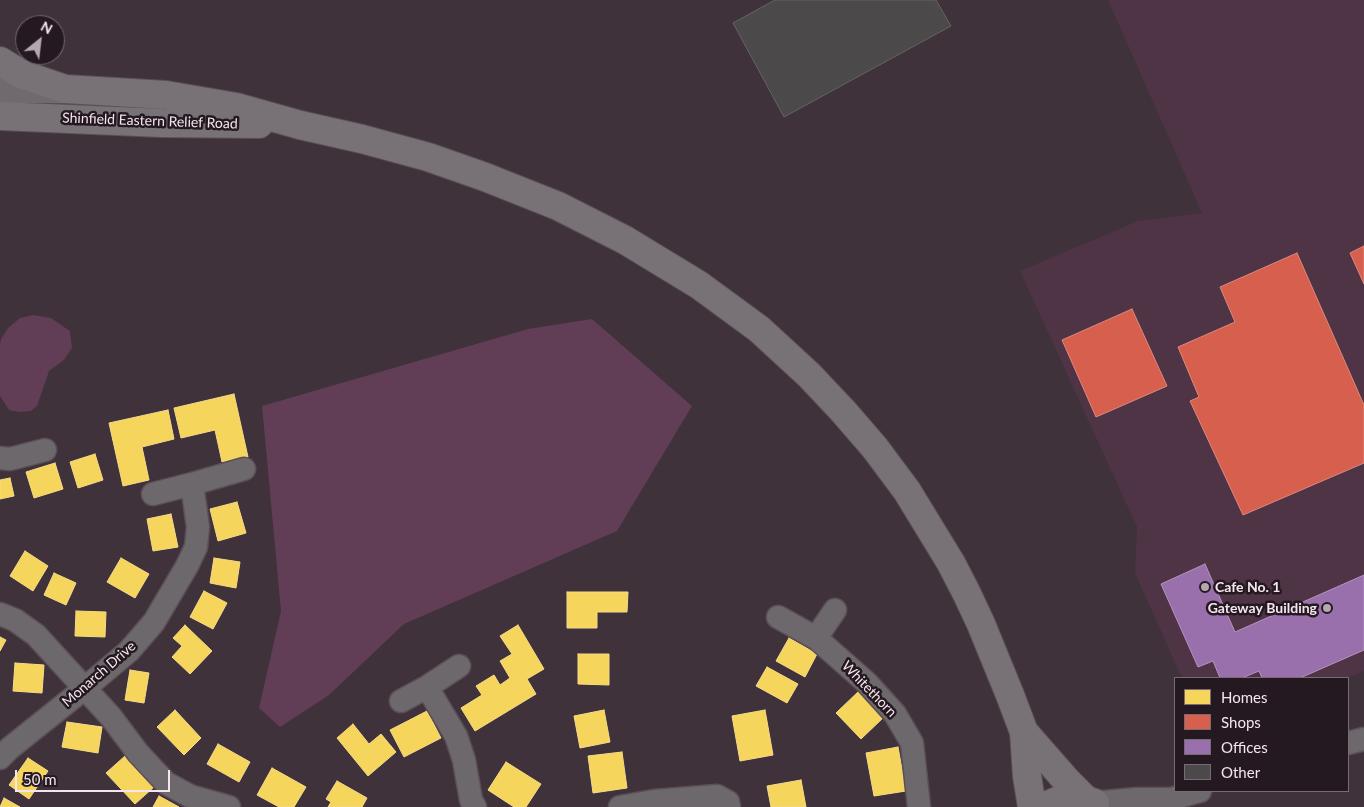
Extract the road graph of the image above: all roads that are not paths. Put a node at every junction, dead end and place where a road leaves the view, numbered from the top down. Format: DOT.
graph roads {
  1 [pos="0,61"];
  2 [pos="0,89"];
  3 [pos="65,89"];
  4 [pos="0,116"];
  5 [pos="300,125"];
  6 [pos="45,450"];
  7 [pos="0,458"];
  8 [pos="244,469"];
  9 [pos="192,484"];
  10 [pos="153,494"];
  11 [pos="836,610"];
  12 [pos="0,614"];
  13 [pos="778,617"];
  14 [pos="816,638"];
  15 [pos="459,666"];
  16 [pos="427,687"];
  17 [pos="85,688"];
  18 [pos="400,701"];
  19 [pos="1024,732"];
  20 [pos="1364,739"];
  21 [pos="1349,743"];
  22 [pos="0,758"];
  23 [pos="1197,792"];
  24 [pos="1094,803"];
  25 [pos="1167,803"];
  26 [pos="229,807"];
  27 [pos="475,807"];
  28 [pos="620,807"];
  29 [pos="729,807"];
  30 [pos="919,807"];
  31 [pos="1032,807"];
  32 [pos="1047,807"];
  1 -- 3 [label="main road, Shinfield Eastern Relief Road"];
  2 -- 3 [label="main road, Shinfield Eastern Relief Road"];
  3 -- 5 [label="main road, Shinfield Eastern Relief Road"];
  4 -- 5 [label="main road, Shinfield Eastern Relief Road"];
  5 -- 19 [label="main road, Shinfield Eastern Relief Road"];
  6 -- 7 [label="street"];
  8 -- 9 [label="street"];
  9 -- 10 [label="street"];
  9 -- 17 [label="street, Monarch Drive"];
  11 -- 14 [label="street"];
  12 -- 17 [label="street"];
  13 -- 14 [label="street, Whitethorn"];
  14 -- 30 [label="street, Whitethorn"];
  15 -- 16 [label="street"];
  16 -- 18 [label="street"];
  16 -- 27 [label="street"];
  17 -- 22 [label="street, Monarch Drive"];
  17 -- 26 [label="street"];
  19 -- 24 [label="main road, Shinfield Eastern Relief Road"];
  19 -- 31 [label="main road, Shinfield Eastern Relief Road"];
  20 -- 21 [label="street"];
  23 -- 25 [label="street"];
  24 -- 25 [label="street"];
  24 -- 32 [label="main road"];
  28 -- 29 [label="street"];
}
